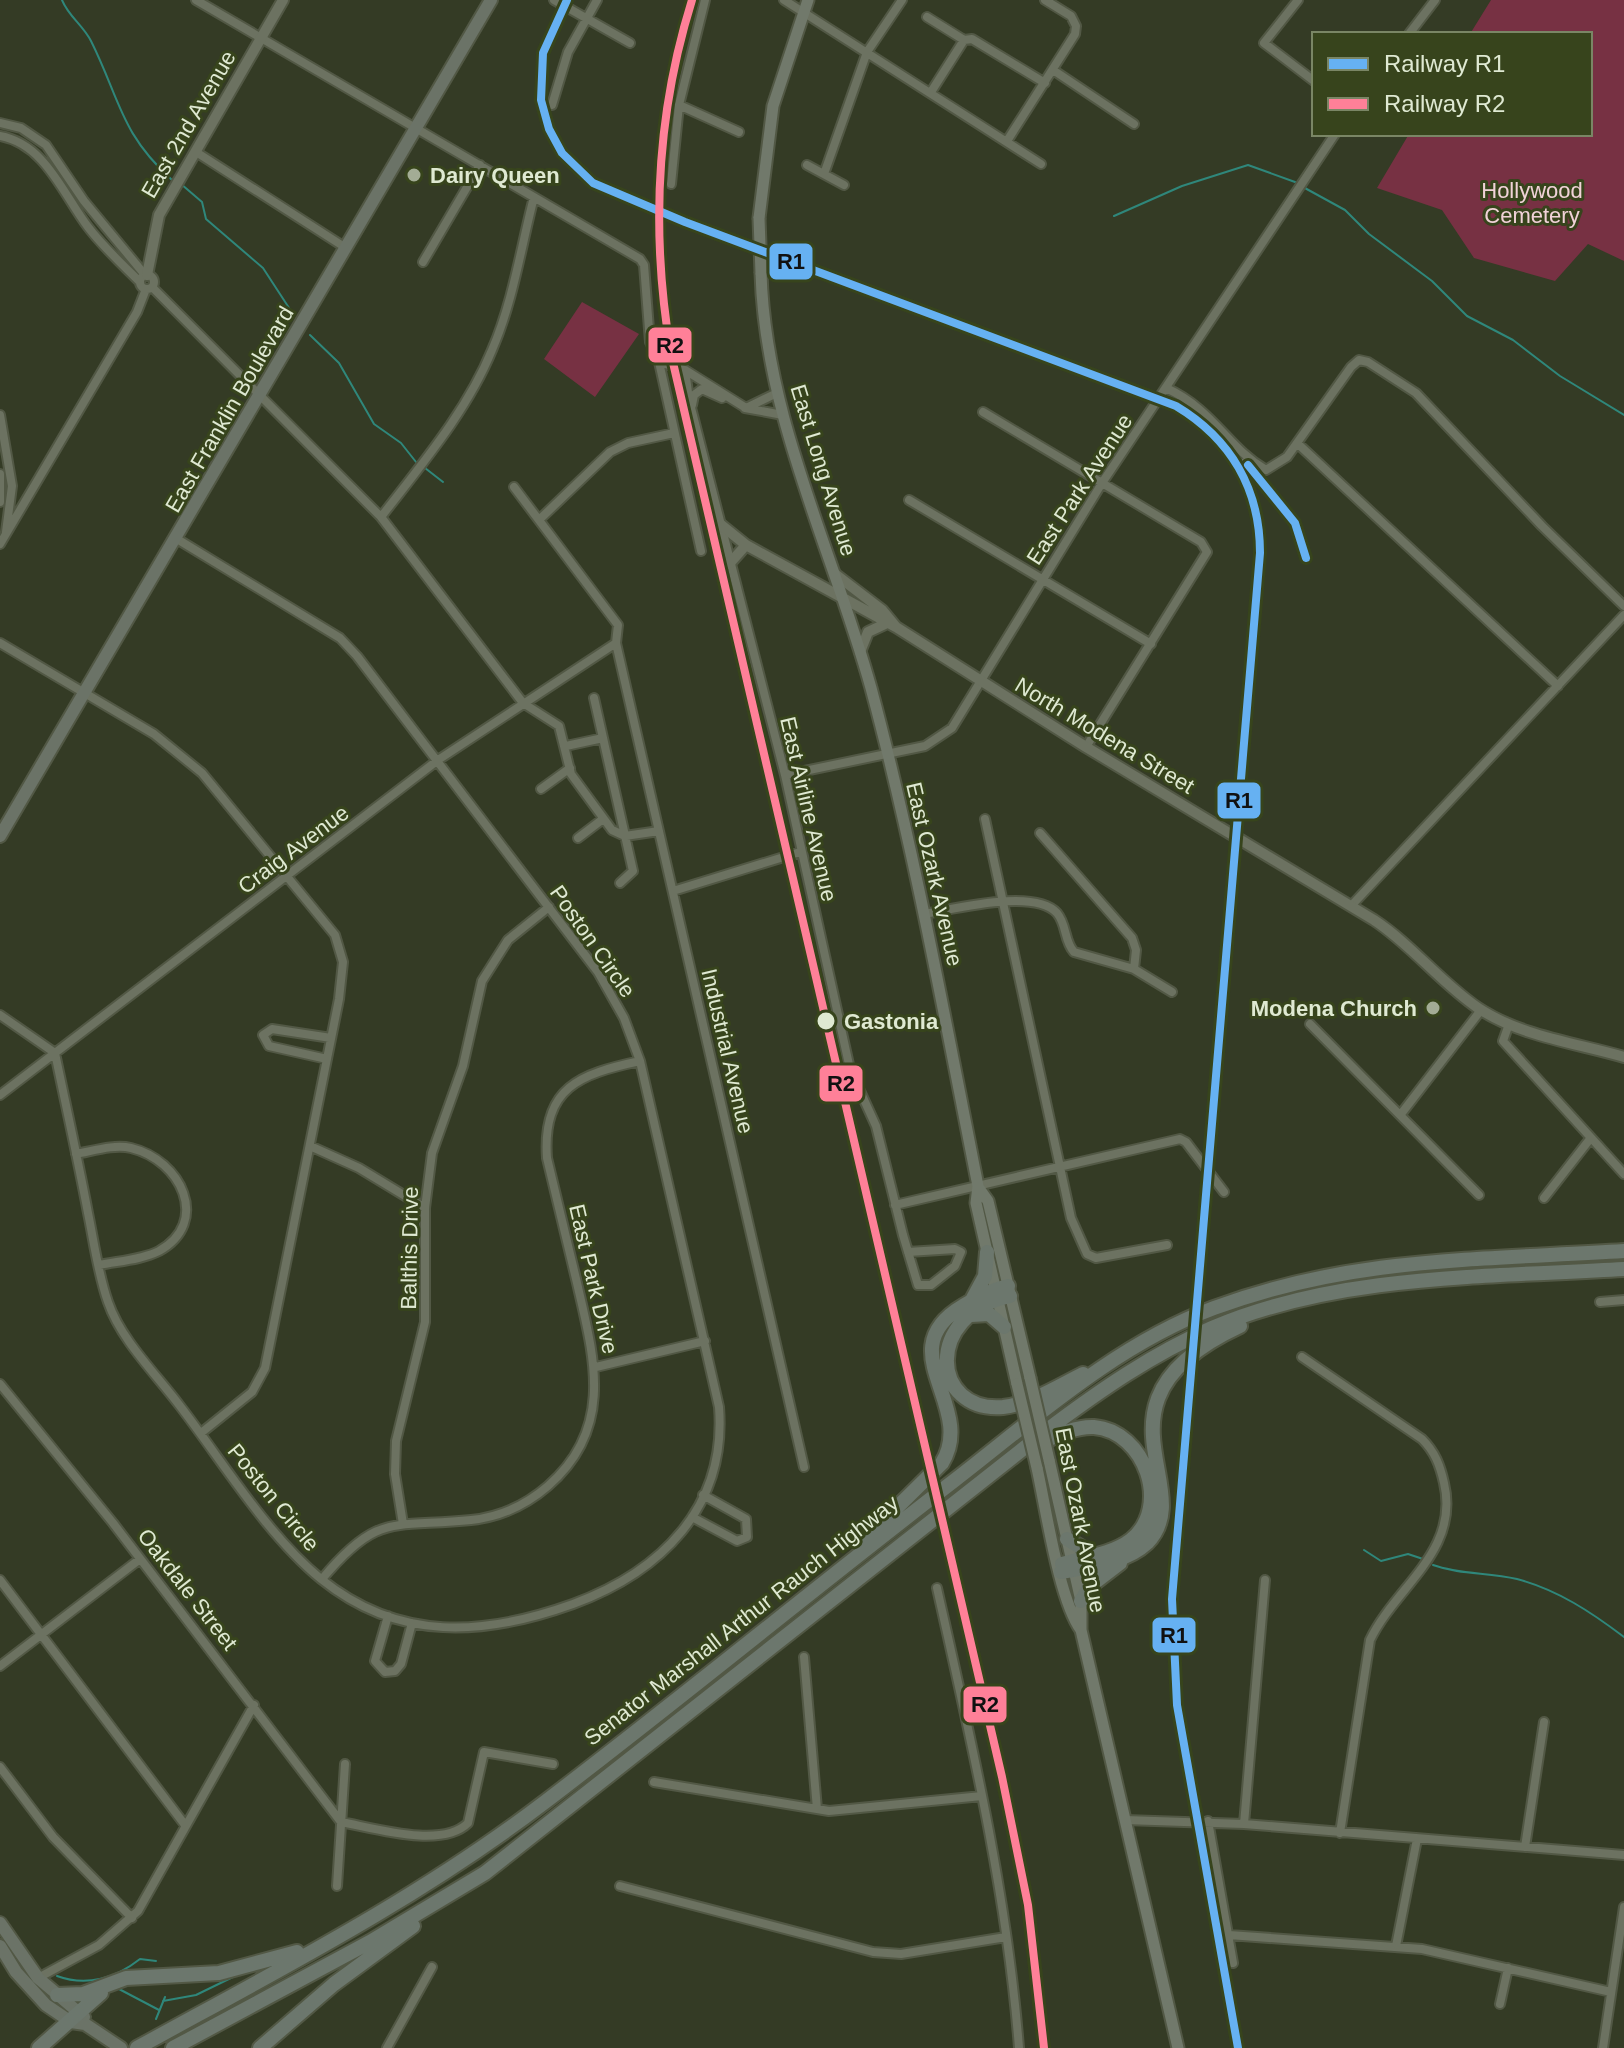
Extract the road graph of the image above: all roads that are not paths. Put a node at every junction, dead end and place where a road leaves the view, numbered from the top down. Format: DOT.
graph roads {
  1 [pos="196,0"];
  2 [pos="283,0"];
  3 [pos="491,0"];
  4 [pos="554,0"];
  5 [pos="597,0"];
  6 [pos="705,0"];
  7 [pos="784,0"];
  8 [pos="902,0"];
  9 [pos="1045,0"];
  10 [pos="1298,0"];
  11 [pos="1435,0"];
  12 [pos="805,6"];
  13 [pos="927,17"];
  14 [pos="587,19"];
  15 [pos="1411,32"];
  16 [pos="261,38"];
  17 [pos="964,40"];
  18 [pos="630,43"];
  19 [pos="867,52"];
  20 [pos="1053,70"];
  21 [pos="1312,79"];
  22 [pos="1045,83"];
  23 [pos="931,92"];
  24 [pos="552,105"];
  25 [pos="679,105"];
  26 [pos="0,123"];
  27 [pos="1134,124"];
  28 [pos="417,128"];
  29 [pos="739,132"];
  30 [pos="0,136"];
  31 [pos="1334,136"];
  32 [pos="1007,141"];
  33 [pos="196,152"];
  34 [pos="1041,164"];
  35 [pos="480,165"];
  36 [pos="807,165"];
  37 [pos="824,174"];
  38 [pos="671,184"];
  39 [pos="844,185"];
  40 [pos="534,197"];
  41 [pos="346,248"];
  42 [pos="423,262"];
  43 [pos="146,281"];
  44 [pos="659,362"];
  45 [pos="685,370"];
  46 [pos="1166,388"];
  47 [pos="777,393"];
  48 [pos="259,398"];
  49 [pos="691,408"];
  50 [pos="746,408"];
  51 [pos="983,412"];
  52 [pos="0,415"];
  53 [pos="783,415"];
  54 [pos="674,433"];
  55 [pos="1297,443"];
  56 [pos="0,474"];
  57 [pos="1102,483"];
  58 [pos="514,487"];
  59 [pos="909,500"];
  60 [pos="0,502"];
  61 [pos="381,517"];
  62 [pos="540,519"];
  63 [pos="720,524"];
  64 [pos="177,539"];
  65 [pos="1,544"];
  66 [pos="746,545"];
  67 [pos="701,551"];
  68 [pos="730,563"];
  69 [pos="835,574"];
  70 [pos="1042,581"];
  71 [pos="845,601"];
  72 [pos="1624,606"];
  73 [pos="882,610"];
  74 [pos="1624,615"];
  75 [pos="891,626"];
  76 [pos="0,643"];
  77 [pos="616,643"];
  78 [pos="1151,644"];
  79 [pos="860,652"];
  80 [pos="982,683"];
  81 [pos="1558,686"];
  82 [pos="87,693"];
  83 [pos="594,698"];
  84 [pos="523,703"];
  85 [pos="603,738"];
  86 [pos="566,746"];
  87 [pos="1086,747"];
  88 [pos="887,754"];
  89 [pos="438,760"];
  90 [pos="570,768"];
  91 [pos="785,775"];
  92 [pos="541,789"];
  93 [pos="603,819"];
  94 [pos="985,819"];
  95 [pos="659,831"];
  96 [pos="1040,833"];
  97 [pos="0,836"];
  98 [pos="625,836"];
  99 [pos="578,838"];
  100 [pos="800,852"];
  101 [pos="289,875"];
  102 [pos="620,883"];
  103 [pos="673,891"];
  104 [pos="1001,902"];
  105 [pos="1351,906"];
  106 [pos="549,907"];
  107 [pos="924,914"];
  108 [pos="1134,969"];
  109 [pos="1172,992"];
  110 [pos="1481,1010"];
  111 [pos="0,1015"];
  112 [pos="1310,1024"];
  113 [pos="1509,1024"];
  114 [pos="331,1038"];
  115 [pos="55,1053"];
  116 [pos="1624,1057"];
  117 [pos="327,1059"];
  118 [pos="640,1061"];
  119 [pos="0,1095"];
  120 [pos="1401,1114"];
  121 [pos="1590,1139"];
  122 [pos="310,1146"];
  123 [pos="76,1154"];
  124 [pos="1059,1166"];
  125 [pos="1624,1174"];
  126 [pos="978,1186"];
  127 [pos="1224,1192"];
  128 [pos="1479,1195"];
  129 [pos="1544,1198"];
  130 [pos="895,1205"];
  131 [pos="425,1208"];
  132 [pos="1167,1245"];
  133 [pos="1624,1251"];
  134 [pos="908,1252"];
  135 [pos="987,1252"];
  136 [pos="99,1265"];
  137 [pos="1624,1269"];
  138 [pos="1003,1292"];
  139 [pos="1624,1300"];
  140 [pos="971,1301"];
  141 [pos="1295,1301"];
  142 [pos="1600,1302"];
  143 [pos="966,1316"];
  144 [pos="1004,1327"];
  145 [pos="705,1341"];
  146 [pos="1302,1357"];
  147 [pos="1116,1358"];
  148 [pos="596,1367"];
  149 [pos="0,1386"];
  150 [pos="201,1433"];
  151 [pos="1014,1455"];
  152 [pos="804,1467"];
  153 [pos="703,1495"];
  154 [pos="692,1517"];
  155 [pos="403,1524"];
  156 [pos="1067,1539"];
  157 [pos="1136,1551"];
  158 [pos="1094,1555"];
  159 [pos="140,1559"];
  160 [pos="1067,1567"];
  161 [pos="322,1579"];
  162 [pos="0,1580"];
  163 [pos="1265,1580"];
  164 [pos="937,1588"];
  165 [pos="1081,1601"];
  166 [pos="782,1614"];
  167 [pos="388,1616"];
  168 [pos="412,1623"];
  169 [pos="1081,1630"];
  170 [pos="42,1635"];
  171 [pos="804,1657"];
  172 [pos="0,1666"];
  173 [pos="254,1705"];
  174 [pos="1544,1722"];
  175 [pos="345,1764"];
  176 [pos="553,1764"];
  177 [pos="0,1767"];
  178 [pos="654,1782"];
  179 [pos="982,1796"];
  180 [pos="817,1809"];
  181 [pos="1125,1820"];
  182 [pos="1208,1821"];
  183 [pos="341,1822"];
  184 [pos="1244,1824"];
  185 [pos="185,1825"];
  186 [pos="1340,1833"];
  187 [pos="1417,1839"];
  188 [pos="1525,1847"];
  189 [pos="1624,1855"];
  190 [pos="485,1873"];
  191 [pos="337,1886"];
  192 [pos="620,1886"];
  193 [pos="1624,1907"];
  194 [pos="132,1918"];
  195 [pos="0,1923"];
  196 [pos="1229,1935"];
  197 [pos="1006,1937"];
  198 [pos="332,1941"];
  199 [pos="0,1946"];
  200 [pos="1396,1946"];
  201 [pos="1233,1963"];
  202 [pos="432,1967"];
  203 [pos="1508,1968"];
  204 [pos="38,1978"];
  205 [pos="130,1979"];
  206 [pos="1611,1992"];
  207 [pos="57,1995"];
  208 [pos="1500,2004"];
  209 [pos="77,2018"];
  210 [pos="39,2048"];
  211 [pos="121,2048"];
  212 [pos="137,2048"];
  213 [pos="173,2048"];
  214 [pos="260,2048"];
  215 [pos="387,2048"];
  216 [pos="1019,2048"];
  217 [pos="1178,2048"];
  218 [pos="1603,2048"];
  1 -- 16 [label="street"];
  2 -- 16 [label="street, East 2nd Avenue"];
  3 -- 28 [label="main road, East Franklin Boulevard"];
  4 -- 14 [label="street"];
  5 -- 14 [label="street"];
  6 -- 25 [label="street"];
  7 -- 12 [label="street"];
  8 -- 19 [label="street"];
  9 -- 20 [label="street"];
  10 -- 21 [label="street"];
  11 -- 15 [label="street"];
  12 -- 19 [label="street"];
  12 -- 47 [label="main road, East Long Avenue, bridge"];
  13 -- 17 [label="street"];
  14 -- 18 [label="street"];
  14 -- 24 [label="street"];
  16 -- 28 [label="street"];
  16 -- 33 [label="street, East 2nd Avenue"];
  17 -- 22 [label="street"];
  17 -- 23 [label="street"];
  19 -- 23 [label="street"];
  19 -- 37 [label="street"];
  20 -- 22 [label="street"];
  20 -- 27 [label="street"];
  22 -- 32 [label="street"];
  23 -- 32 [label="street"];
  25 -- 29 [label="street"];
  25 -- 38 [label="street"];
  26 -- 43 [label="street"];
  28 -- 35 [label="street"];
  28 -- 41 [label="main road, East Franklin Boulevard"];
  30 -- 43 [label="street"];
  31 -- 46 [label="street, East Park Avenue"];
  32 -- 34 [label="street"];
  33 -- 41 [label="street"];
  33 -- 43 [label="street, East 2nd Avenue"];
  35 -- 40 [label="street"];
  35 -- 42 [label="street"];
  36 -- 37 [label="street"];
  37 -- 39 [label="street"];
  40 -- 44 [label="street"];
  40 -- 61 [label="street"];
  41 -- 48 [label="main road, East Franklin Boulevard"];
  43 -- 48 [label="street"];
  43 -- 65 [label="street"];
  44 -- 45 [label="street"];
  44 -- 54 [label="street"];
  45 -- 49 [label="street, East Airline Avenue"];
  45 -- 50 [label="street"];
  46 -- 55 [label="street"];
  46 -- 57 [label="street, East Park Avenue"];
  47 -- 50 [label="street"];
  47 -- 53 [label="main road, East Long Avenue"];
  48 -- 61 [label="street"];
  48 -- 64 [label="main road, East Franklin Boulevard"];
  49 -- 50 [label="street"];
  49 -- 63 [label="street, East Airline Avenue"];
  50 -- 53 [label="street"];
  51 -- 57 [label="street"];
  52 -- 65 [label="street"];
  53 -- 69 [label="main road, East Long Avenue"];
  54 -- 62 [label="street"];
  54 -- 67 [label="street"];
  55 -- 72 [label="street"];
  55 -- 81 [label="street"];
  56 -- 60 [label="street"];
  57 -- 70 [label="street, East Park Avenue"];
  57 -- 78 [label="street"];
  58 -- 62 [label="street, Industrial Avenue"];
  59 -- 70 [label="street"];
  61 -- 84 [label="street"];
  62 -- 77 [label="street, Industrial Avenue"];
  63 -- 66 [label="street, North Modena Street"];
  63 -- 68 [label="street, East Airline Avenue"];
  64 -- 82 [label="main road, East Franklin Boulevard"];
  64 -- 89 [label="street, Poston Circle"];
  66 -- 68 [label="street"];
  66 -- 71 [label="street, North Modena Street"];
  68 -- 91 [label="street, East Airline Avenue"];
  69 -- 71 [label="main road, East Ozark Avenue"];
  69 -- 73 [label="street, North Modena Street"];
  70 -- 78 [label="street"];
  70 -- 80 [label="street, East Park Avenue"];
  71 -- 73 [label="street, North Modena Street"];
  71 -- 75 [label="street, North Modena Street"];
  71 -- 79 [label="main road, East Ozark Avenue"];
  73 -- 75 [label="street, North Modena Street"];
  74 -- 81 [label="street"];
  75 -- 79 [label="street"];
  75 -- 80 [label="street, North Modena Street"];
  76 -- 82 [label="street"];
  77 -- 84 [label="street, Craig Avenue"];
  77 -- 95 [label="street, Industrial Avenue"];
  78 -- 87 [label="street"];
  79 -- 88 [label="main road, East Ozark Avenue"];
  80 -- 87 [label="street, North Modena Street"];
  80 -- 88 [label="street, East Park Avenue"];
  81 -- 105 [label="street"];
  82 -- 97 [label="main road, East Franklin Boulevard"];
  82 -- 101 [label="street"];
  83 -- 85 [label="street"];
  84 -- 86 [label="street"];
  84 -- 89 [label="street, Craig Avenue"];
  85 -- 86 [label="street"];
  85 -- 98 [label="street"];
  86 -- 90 [label="street"];
  87 -- 105 [label="street, North Modena Street"];
  88 -- 91 [label="street, East Park Avenue"];
  88 -- 107 [label="main road, East Ozark Avenue"];
  89 -- 101 [label="street, Craig Avenue"];
  89 -- 106 [label="street, Poston Circle"];
  90 -- 92 [label="street"];
  90 -- 93 [label="street"];
  91 -- 100 [label="street, East Airline Avenue"];
  93 -- 98 [label="street"];
  93 -- 99 [label="street"];
  94 -- 104 [label="street"];
  95 -- 98 [label="street"];
  95 -- 103 [label="street, Industrial Avenue"];
  96 -- 108 [label="street"];
  98 -- 102 [label="street"];
  100 -- 103 [label="street"];
  100 -- 130 [label="street, East Airline Avenue"];
  101 -- 114 [label="street"];
  101 -- 115 [label="street, Craig Avenue"];
  103 -- 152 [label="street, Industrial Avenue"];
  104 -- 107 [label="street"];
  104 -- 108 [label="street"];
  104 -- 124 [label="street"];
  105 -- 110 [label="street, North Modena Street"];
  106 -- 118 [label="street, Poston Circle"];
  106 -- 131 [label="street, Balthis Drive"];
  107 -- 126 [label="main road, East Ozark Avenue"];
  108 -- 109 [label="street"];
  110 -- 113 [label="street, North Modena Street"];
  110 -- 120 [label="street"];
  111 -- 115 [label="street"];
  112 -- 120 [label="street"];
  113 -- 116 [label="street, North Modena Street"];
  113 -- 121 [label="street"];
  114 -- 117 [label="street"];
  114 -- 117 [label="street"];
  115 -- 119 [label="street, Craig Avenue"];
  115 -- 123 [label="street, Poston Circle"];
  117 -- 122 [label="street"];
  118 -- 145 [label="street, Poston Circle"];
  118 -- 148 [label="street, East Park Drive"];
  120 -- 128 [label="street"];
  121 -- 125 [label="street"];
  121 -- 129 [label="street"];
  122 -- 131 [label="street"];
  122 -- 150 [label="street"];
  123 -- 136 [label="street, Poston Circle"];
  123 -- 136 [label="street"];
  124 -- 126 [label="street"];
  124 -- 127 [label="street"];
  124 -- 132 [label="street"];
  126 -- 130 [label="street"];
  126 -- 135 [label="main road, East Ozark Avenue"];
  126 -- 138 [label="main road, East Ozark Avenue"];
  130 -- 134 [label="street, East Airline Avenue"];
  131 -- 155 [label="street, Balthis Drive"];
  133 -- 147 [label="highway, Senator Marshall Arthur Rauch Highway"];
  134 -- 134 [label="street, East Airline Avenue"];
  135 -- 138 [label="main road, East Ozark Avenue"];
  135 -- 140 [label="highway"];
  136 -- 150 [label="street, Poston Circle"];
  137 -- 141 [label="highway, Senator Marshall Arthur Rauch Highway"];
  138 -- 140 [label="highway"];
  138 -- 143 [label="highway"];
  138 -- 144 [label="main road, East Ozark Avenue"];
  138 -- 156 [label="main road, East Ozark Avenue, bridge"];
  139 -- 142 [label="street"];
  140 -- 166 [label="highway"];
  141 -- 151 [label="highway, Senator Marshall Arthur Rauch Highway"];
  141 -- 157 [label="highway"];
  143 -- 144 [label="highway"];
  143 -- 147 [label="highway"];
  144 -- 160 [label="main road, East Ozark Avenue, bridge"];
  145 -- 148 [label="street"];
  145 -- 153 [label="street, Poston Circle"];
  146 -- 186 [label="street"];
  147 -- 166 [label="highway, Senator Marshall Arthur Rauch Highway"];
  148 -- 155 [label="street, East Park Drive"];
  149 -- 159 [label="street, Oakdale Street"];
  150 -- 161 [label="street, Poston Circle"];
  151 -- 158 [label="highway"];
  151 -- 190 [label="highway, Senator Marshall Arthur Rauch Highway"];
  153 -- 154 [label="street, Poston Circle"];
  153 -- 154 [label="street"];
  154 -- 168 [label="street, Poston Circle"];
  155 -- 161 [label="street, East Park Drive"];
  156 -- 158 [label="highway"];
  156 -- 160 [label="main road, East Ozark Avenue"];
  157 -- 160 [label="highway"];
  157 -- 165 [label="highway"];
  158 -- 160 [label="highway"];
  159 -- 170 [label="street"];
  159 -- 173 [label="street, Oakdale Street"];
  160 -- 165 [label="main road, East Ozark Avenue"];
  160 -- 169 [label="main road, East Ozark Avenue"];
  161 -- 167 [label="street, Poston Circle"];
  162 -- 170 [label="street"];
  163 -- 184 [label="street"];
  164 -- 179 [label="street"];
  165 -- 169 [label="main road, East Ozark Avenue"];
  166 -- 198 [label="highway, Senator Marshall Arthur Rauch Highway"];
  167 -- 168 [label="street, Poston Circle"];
  167 -- 168 [label="street"];
  169 -- 181 [label="main road, East Ozark Avenue"];
  170 -- 172 [label="street"];
  170 -- 185 [label="street"];
  171 -- 180 [label="street"];
  173 -- 183 [label="street, Oakdale Street"];
  173 -- 185 [label="street"];
  174 -- 188 [label="street"];
  175 -- 183 [label="street"];
  176 -- 183 [label="street"];
  177 -- 194 [label="street"];
  178 -- 180 [label="street"];
  179 -- 180 [label="street"];
  179 -- 197 [label="street"];
  181 -- 182 [label="street"];
  181 -- 217 [label="main road, East Ozark Avenue"];
  182 -- 184 [label="street"];
  182 -- 196 [label="street"];
  183 -- 191 [label="street"];
  184 -- 186 [label="street"];
  185 -- 194 [label="street"];
  186 -- 187 [label="street"];
  187 -- 188 [label="street"];
  187 -- 200 [label="street"];
  188 -- 189 [label="street"];
  190 -- 213 [label="highway, Senator Marshall Arthur Rauch Highway"];
  190 -- 214 [label="highway"];
  192 -- 197 [label="street"];
  193 -- 206 [label="street"];
  194 -- 204 [label="street"];
  195 -- 204 [label="main road"];
  196 -- 200 [label="street"];
  196 -- 201 [label="street"];
  197 -- 216 [label="street"];
  198 -- 205 [label="highway"];
  198 -- 212 [label="highway, Senator Marshall Arthur Rauch Highway"];
  199 -- 209 [label="main road"];
  200 -- 203 [label="street"];
  202 -- 215 [label="street"];
  203 -- 206 [label="street"];
  203 -- 208 [label="street"];
  204 -- 207 [label="main road"];
  205 -- 207 [label="highway"];
  205 -- 209 [label="highway"];
  206 -- 218 [label="street"];
  207 -- 209 [label="main road"];
  209 -- 210 [label="highway"];
  209 -- 211 [label="main road"];
}
